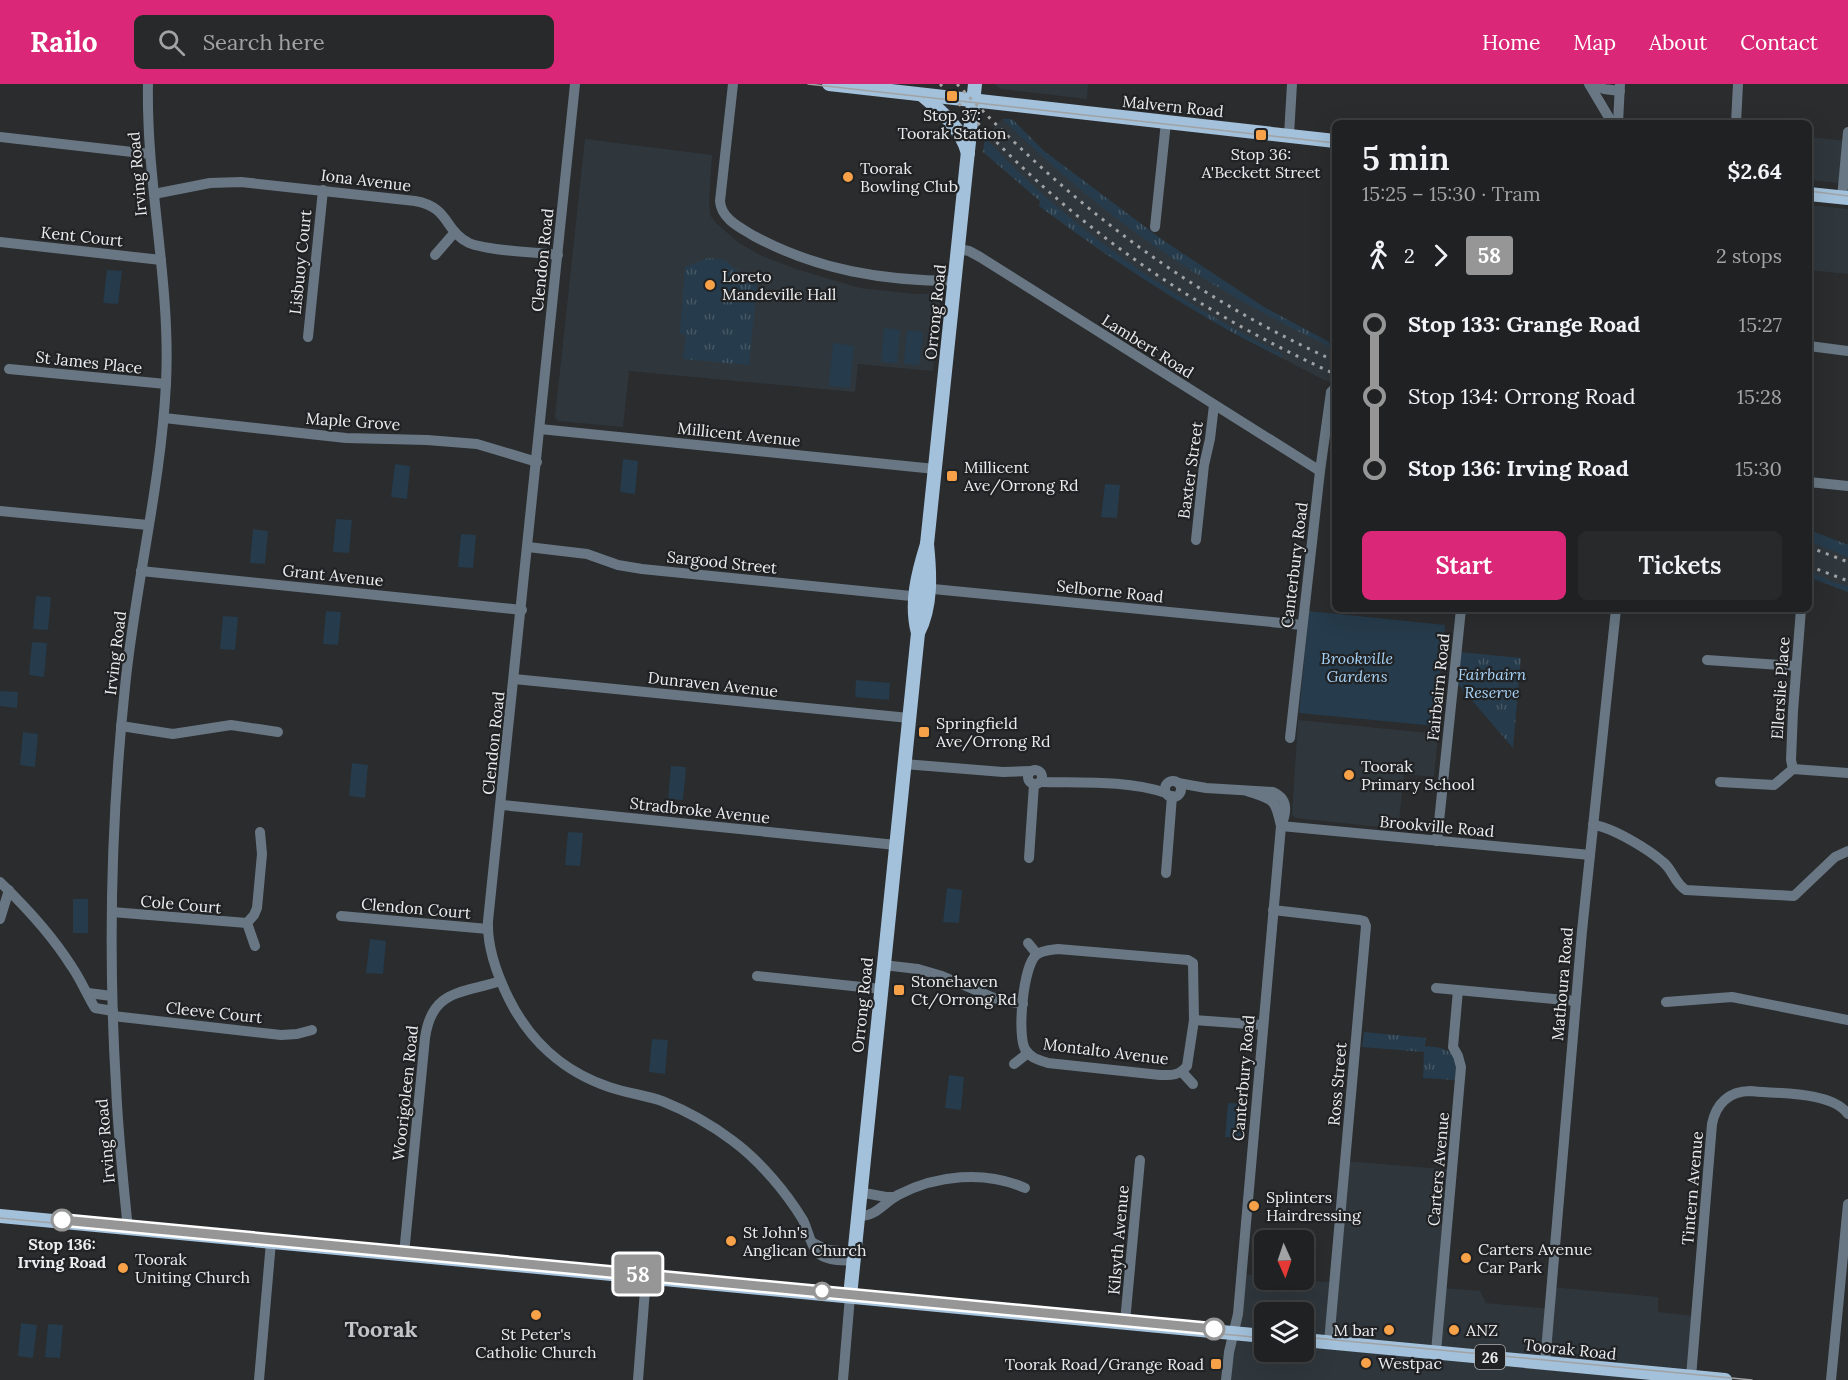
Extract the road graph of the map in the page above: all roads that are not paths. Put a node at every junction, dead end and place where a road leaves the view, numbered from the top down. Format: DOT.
graph roads {
  1 [pos="148,84"];
  2 [pos="575,84"];
  3 [pos="733,84"];
  4 [pos="829,84"];
  5 [pos="1292,84"];
  6 [pos="1591,84"];
  7 [pos="1738,84"];
  8 [pos="900,88"];
  9 [pos="1620,88"];
  10 [pos="922,94"];
  11 [pos="978,94"];
  12 [pos="1610,120"];
  13 [pos="1616,120"];
  14 [pos="1736,120"];
  15 [pos="1166,122"];
  16 [pos="1848,132"];
  17 [pos="1289,135"];
  18 [pos="0,137"];
  19 [pos="1332,141"];
  20 [pos="150,154"];
  21 [pos="968,155"];
  22 [pos="323,190"];
  23 [pos="154,194"];
  24 [pos="1812,194"];
  25 [pos="1845,198"];
  26 [pos="1155,227"];
  27 [pos="455,232"];
  28 [pos="0,242"];
  29 [pos="958,249"];
  30 [pos="435,255"];
  31 [pos="558,255"];
  32 [pos="161,260"];
  33 [pos="955,281"];
  34 [pos="308,337"];
  35 [pos="1812,346"];
  36 [pos="1848,351"];
  37 [pos="9,369"];
  38 [pos="166,384"];
  39 [pos="1332,398"];
  40 [pos="1214,405"];
  41 [pos="164,418"];
  42 [pos="540,429"];
  43 [pos="537,462"];
  44 [pos="935,469"];
  45 [pos="1320,471"];
  46 [pos="1812,482"];
  47 [pos="1848,486"];
  48 [pos="0,511"];
  49 [pos="148,525"];
  50 [pos="1196,540"];
  51 [pos="528,547"];
  52 [pos="141,571"];
  53 [pos="922,593"];
  54 [pos="522,610"];
  55 [pos="1461,612"];
  56 [pos="1616,612"];
  57 [pos="1801,612"];
  58 [pos="1302,625"];
  59 [pos="1707,660"];
  60 [pos="1796,666"];
  61 [pos="514,679"];
  62 [pos="909,718"];
  63 [pos="121,726"];
  64 [pos="278,732"];
  65 [pos="1290,738"];
  66 [pos="904,764"];
  67 [pos="1793,769"];
  68 [pos="1848,774"];
  69 [pos="1035,778"];
  70 [pos="1720,782"];
  71 [pos="1173,790"];
  72 [pos="502,805"];
  73 [pos="1593,825"];
  74 [pos="1281,826"];
  75 [pos="260,832"];
  76 [pos="1437,841"];
  77 [pos="896,845"];
  78 [pos="1848,851"];
  79 [pos="1590,855"];
  80 [pos="1029,858"];
  81 [pos="1166,873"];
  82 [pos="0,882"];
  83 [pos="9,890"];
  84 [pos="1273,910"];
  85 [pos="112,912"];
  86 [pos="341,916"];
  87 [pos="0,920"];
  88 [pos="247,923"];
  89 [pos="488,929"];
  90 [pos="1028,944"];
  91 [pos="255,946"];
  92 [pos="1037,954"];
  93 [pos="1203,955"];
  94 [pos="1193,963"];
  95 [pos="883,965"];
  96 [pos="757,976"];
  97 [pos="500,981"];
  98 [pos="1436,988"];
  99 [pos="881,989"];
  100 [pos="1458,990"];
  101 [pos="88,993"];
  102 [pos="112,996"];
  103 [pos="1576,1001"];
  104 [pos="1666,1002"];
  105 [pos="1023,1004"];
  106 [pos="113,1014"];
  107 [pos="1194,1020"];
  108 [pos="1848,1020"];
  109 [pos="1263,1025"];
  110 [pos="312,1030"];
  111 [pos="1028,1053"];
  112 [pos="1014,1064"];
  113 [pos="1182,1072"];
  114 [pos="1192,1084"];
  115 [pos="1848,1114"];
  116 [pos="1140,1160"];
  117 [pos="1025,1188"];
  118 [pos="859,1192"];
  119 [pos="895,1197"];
  120 [pos="1848,1204"];
  121 [pos="0,1216"];
  122 [pos="858,1216"];
  123 [pos="128,1229"];
  124 [pos="271,1242"];
  125 [pos="404,1254"];
  126 [pos="854,1256"];
  127 [pos="646,1277"];
  128 [pos="850,1296"];
  129 [pos="1125,1322"];
  130 [pos="1233,1333"];
  131 [pos="1254,1335"];
  132 [pos="1314,1341"];
  133 [pos="1329,1342"];
  134 [pos="1436,1352"];
  135 [pos="1545,1363"];
  136 [pos="1691,1377"];
  137 [pos="1671,1378"];
  138 [pos="260,1380"];
  139 [pos="638,1380"];
  140 [pos="843,1380"];
  141 [pos="1226,1380"];
  142 [pos="1725,1380"];
  143 [pos="1831,1380"];
  1 -- 20 [label="street, Irving Road"];
  2 -- 31 [label="street, Clendon Road"];
  3 -- 33 [label="street"];
  4 -- 8 [label="main road, Malvern Road"];
  5 -- 17 [label="street"];
  6 -- 9 [label="street"];
  6 -- 12 [label="street"];
  7 -- 14 [label="street"];
  8 -- 10 [label="main road, Malvern Road"];
  9 -- 13 [label="street"];
  10 -- 11 [label="main road, Malvern Road"];
  10 -- 21 [label="main road"];
  11 -- 15 [label="main road, Malvern Road"];
  11 -- 21 [label="main road, Orrong Road"];
  15 -- 17 [label="main road, Malvern Road"];
  15 -- 26 [label="street"];
  16 -- 25 [label="street"];
  17 -- 19 [label="main road, Malvern Road"];
  18 -- 20 [label="street"];
  20 -- 23 [label="street, Irving Road"];
  21 -- 29 [label="main road, Orrong Road"];
  22 -- 23 [label="street, Iona Avenue"];
  22 -- 27 [label="street, Iona Avenue"];
  22 -- 34 [label="street, Lisbuoy Court"];
  23 -- 32 [label="street, Irving Road"];
  24 -- 25 [label="main road"];
  27 -- 30 [label="street"];
  27 -- 31 [label="street, Iona Avenue"];
  28 -- 32 [label="street, Kent Court"];
  29 -- 33 [label="main road, Orrong Road"];
  29 -- 40 [label="street, Lambert Road"];
  31 -- 42 [label="street, Clendon Road"];
  32 -- 38 [label="street, Irving Road"];
  33 -- 44 [label="main road, Orrong Road"];
  35 -- 36 [label="street"];
  37 -- 38 [label="street, St James Place"];
  38 -- 41 [label="street, Irving Road"];
  39 -- 45 [label="street, Canterbury Road"];
  40 -- 45 [label="street, Lambert Road"];
  40 -- 50 [label="street, Baxter Street"];
  41 -- 43 [label="street, Maple Grove"];
  41 -- 49 [label="street, Irving Road"];
  42 -- 43 [label="street, Clendon Road"];
  42 -- 44 [label="street, Millicent Avenue"];
  43 -- 51 [label="street, Clendon Road"];
  44 -- 53 [label="main road, Orrong Road"];
  45 -- 58 [label="street, Canterbury Road"];
  46 -- 47 [label="street"];
  48 -- 49 [label="street"];
  49 -- 52 [label="street, Irving Road"];
  51 -- 53 [label="street, Sargood Street"];
  51 -- 54 [label="street, Clendon Road"];
  52 -- 54 [label="street, Grant Avenue"];
  52 -- 63 [label="street, Irving Road"];
  53 -- 58 [label="street, Selborne Road"];
  53 -- 62 [label="main road, Orrong Road"];
  54 -- 61 [label="street, Clendon Road"];
  55 -- 76 [label="street, Fairbairn Road"];
  56 -- 73 [label="street, Mathoura Road"];
  57 -- 60 [label="street, Ellerslie Place"];
  58 -- 65 [label="street, Canterbury Road"];
  59 -- 60 [label="street"];
  60 -- 67 [label="street, Ellerslie Place"];
  61 -- 62 [label="street, Dunraven Avenue"];
  61 -- 72 [label="street, Clendon Road"];
  62 -- 66 [label="main road, Orrong Road"];
  63 -- 64 [label="street"];
  63 -- 85 [label="street, Irving Road"];
  66 -- 69 [label="street"];
  66 -- 77 [label="main road, Orrong Road"];
  67 -- 68 [label="street"];
  67 -- 70 [label="street"];
  69 -- 71 [label="street"];
  69 -- 80 [label="street"];
  71 -- 74 [label="street"];
  71 -- 81 [label="street"];
  72 -- 77 [label="street, Stradbroke Avenue"];
  72 -- 89 [label="street, Clendon Road"];
  73 -- 78 [label="street"];
  73 -- 79 [label="street, Mathoura Road"];
  74 -- 76 [label="street, Brookville Road"];
  74 -- 84 [label="street, Canterbury Road"];
  75 -- 88 [label="street"];
  76 -- 79 [label="street, Brookville Road"];
  77 -- 95 [label="main road, Orrong Road"];
  79 -- 103 [label="street, Mathoura Road"];
  82 -- 83 [label="street"];
  83 -- 87 [label="street"];
  83 -- 101 [label="street"];
  84 -- 109 [label="street, Canterbury Road"];
  84 -- 133 [label="street, Ross Street"];
  85 -- 88 [label="street, Cole Court"];
  85 -- 102 [label="street, Irving Road"];
  86 -- 89 [label="street, Clendon Court"];
  88 -- 91 [label="street"];
  89 -- 97 [label="street, Clendon Road"];
  90 -- 92 [label="street"];
  92 -- 94 [label="street"];
  92 -- 105 [label="street, Montalto Avenue"];
  93 -- 94 [label="street"];
  94 -- 107 [label="street, Montalto Avenue"];
  95 -- 99 [label="main road, Orrong Road"];
  95 -- 105 [label="street"];
  96 -- 99 [label="street"];
  97 -- 125 [label="street, Woorigoleen Road"];
  97 -- 126 [label="street, Clendon Road"];
  98 -- 100 [label="street"];
  99 -- 118 [label="main road, Orrong Road"];
  100 -- 103 [label="street"];
  100 -- 134 [label="street, Carters Avenue"];
  101 -- 102 [label="street"];
  101 -- 106 [label="street"];
  102 -- 106 [label="street, Irving Road"];
  103 -- 135 [label="street, Mathoura Road"];
  104 -- 108 [label="street"];
  105 -- 111 [label="street, Montalto Avenue"];
  106 -- 110 [label="street, Cleeve Court"];
  106 -- 123 [label="street, Irving Road"];
  107 -- 109 [label="street"];
  107 -- 113 [label="street, Montalto Avenue"];
  109 -- 130 [label="street, Canterbury Road"];
  111 -- 112 [label="street, Montalto Avenue"];
  111 -- 113 [label="street, Montalto Avenue"];
  113 -- 114 [label="street, Montalto Avenue"];
  115 -- 136 [label="street, Tintern Avenue"];
  116 -- 129 [label="street, Kilsyth Avenue"];
  117 -- 119 [label="street"];
  118 -- 119 [label="street"];
  118 -- 122 [label="main road, Orrong Road"];
  119 -- 122 [label="street"];
  120 -- 143 [label="street"];
  121 -- 123 [label="main road"];
  122 -- 126 [label="main road, Orrong Road"];
  123 -- 124 [label="main road"];
  124 -- 125 [label="main road"];
  124 -- 138 [label="street"];
  125 -- 127 [label="main road"];
  126 -- 128 [label="main road, Orrong Road"];
  127 -- 128 [label="main road"];
  127 -- 139 [label="street"];
  128 -- 129 [label="main road"];
  128 -- 140 [label="street, Orrong Road"];
  129 -- 130 [label="main road"];
  130 -- 131 [label="main road"];
  130 -- 141 [label="street, Canterbury Road"];
  132 -- 133 [label="main road, Toorak Road / 26"];
  133 -- 134 [label="main road, Toorak Road / 26"];
  134 -- 135 [label="main road, Toorak Road / 26"];
  135 -- 137 [label="main road, Toorak Road / 26"];
  136 -- 137 [label="main road, Toorak Road / 26"];
  136 -- 142 [label="main road, Toorak Road / 26"];
}
